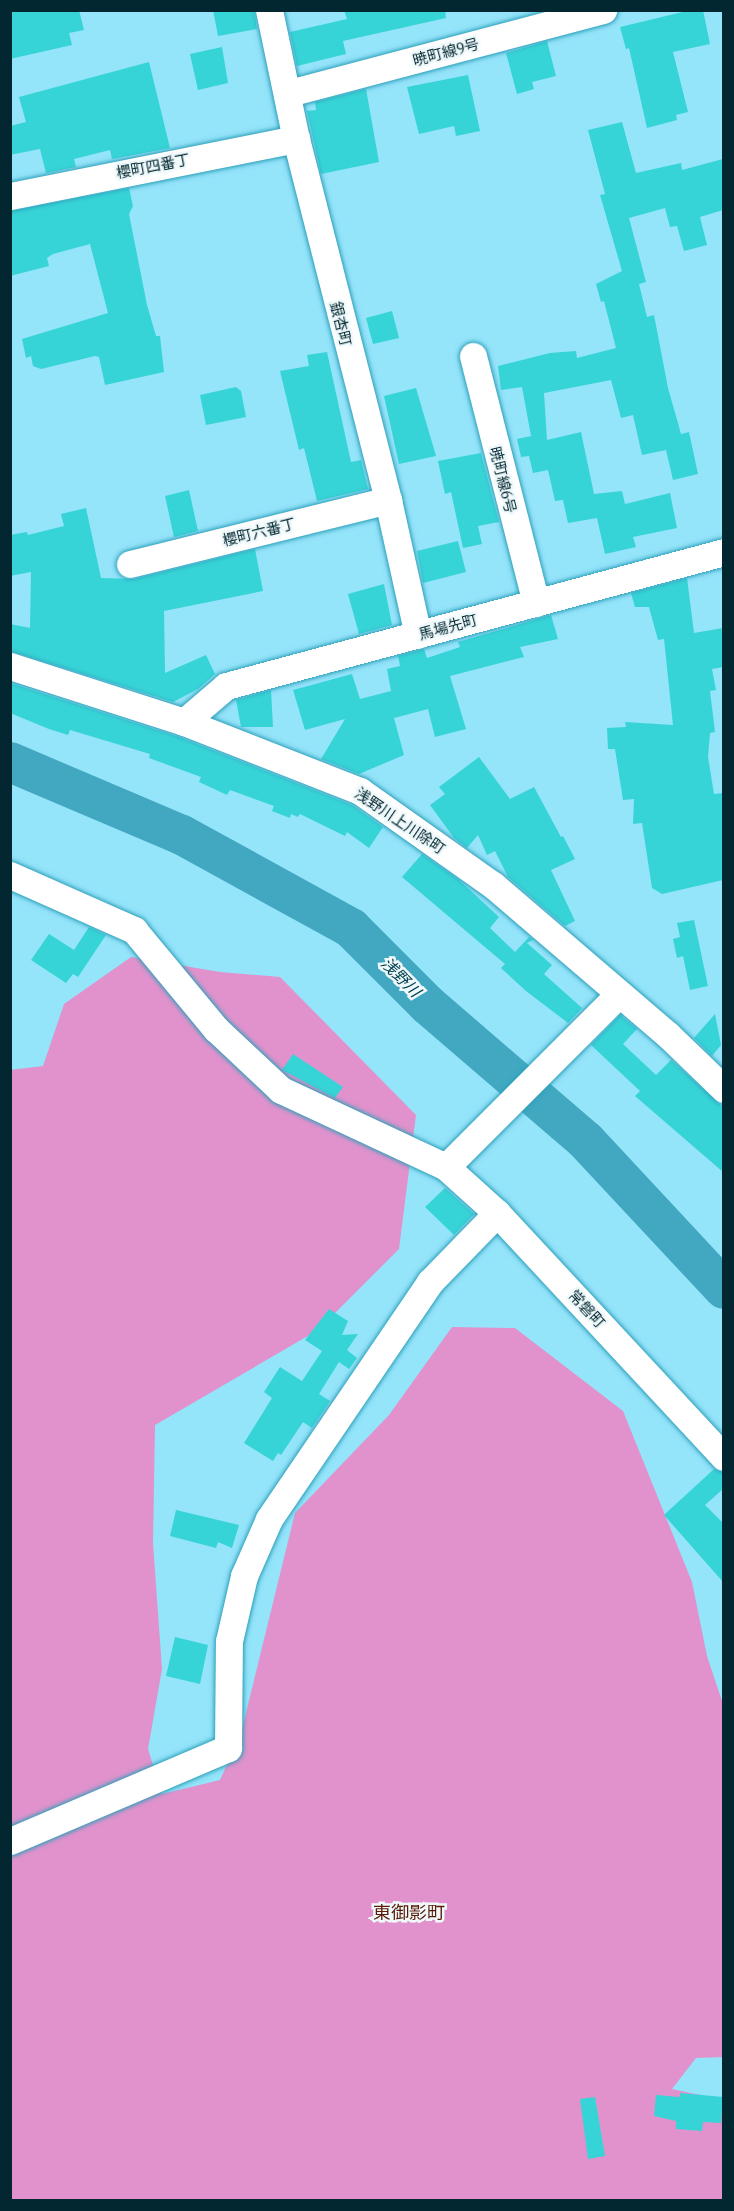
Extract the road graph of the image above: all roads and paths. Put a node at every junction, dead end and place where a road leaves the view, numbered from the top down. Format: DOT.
graph roads {
  1 [pos="269,10"];
  2 [pos="603,10"];
  3 [pos="289,93"];
  4 [pos="296,139"];
  5 [pos="10,196"];
  6 [pos="473,356"];
  7 [pos="388,500"];
  8 [pos="723,552"];
  9 [pos="130,564"];
  10 [pos="536,603"];
  11 [pos="418,635"];
  12 [pos="10,666"];
  13 [pos="184,722"];
  14 [pos="10,875"];
  15 [pos="619,994"];
  16 [pos="720,1079"];
  17 [pos="446,1167"];
  18 [pos="497,1213"];
  19 [pos="723,1457"];
  20 [pos="10,1841"];
  1 -- 3 [label="street, 銀杏町"];
  2 -- 3 [label="street, 暁町線9号"];
  3 -- 4 [label="street, 銀杏町"];
  4 -- 5 [label="street, 櫻町四番丁"];
  4 -- 7 [label="street, 銀杏町"];
  6 -- 10 [label="street, 暁町線6号"];
  7 -- 9 [label="street, 櫻町六番丁"];
  7 -- 11 [label="street, 銀杏町"];
  8 -- 10 [label="street, 馬場先町"];
  10 -- 11 [label="street, 馬場先町"];
  11 -- 13 [label="street, 馬場先町"];
  12 -- 13 [label="street, 浅野川上川除町"];
  13 -- 15 [label="street, 浅野川上川除町"];
  14 -- 17 [label="street, 常磐町"];
  15 -- 16 [label="street, 浅野川上川除町"];
  15 -- 17 [label="street"];
  17 -- 18 [label="street, 常磐町"];
  18 -- 19 [label="street, 常磐町"];
  18 -- 20 [label="street"];
}
